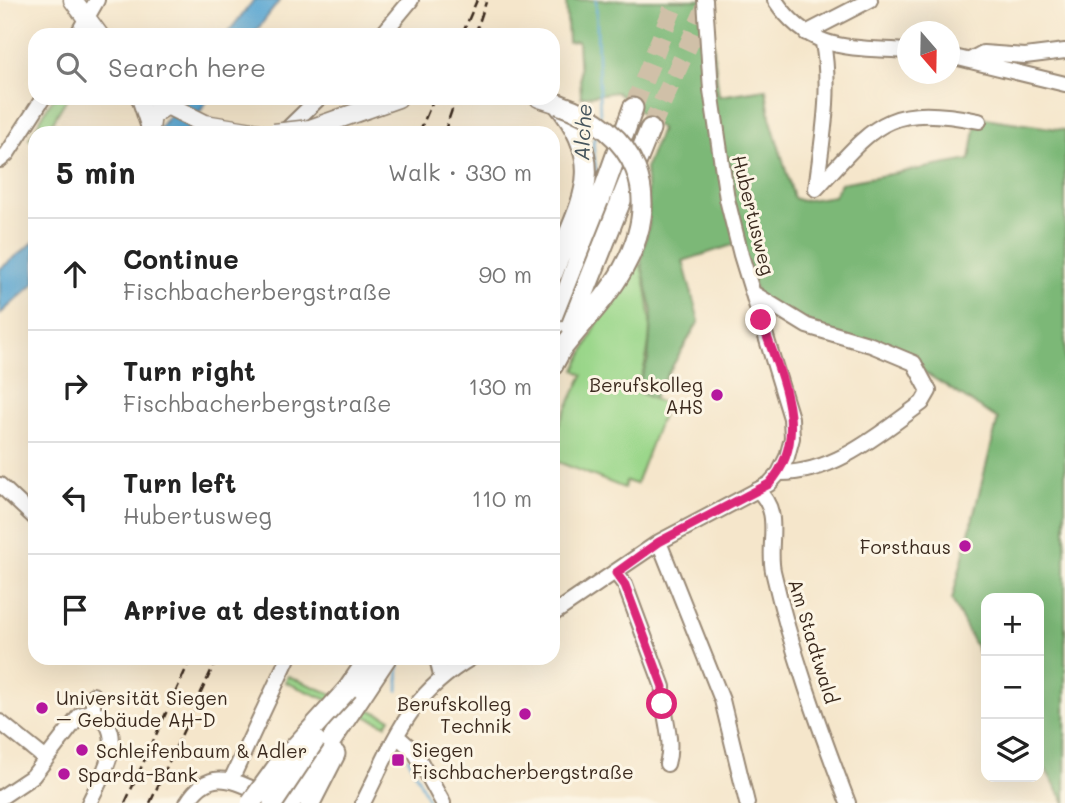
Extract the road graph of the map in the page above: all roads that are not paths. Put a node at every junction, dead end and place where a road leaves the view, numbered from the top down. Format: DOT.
graph roads {
  1 [pos="73,0"];
  2 [pos="97,0"];
  3 [pos="411,0"];
  4 [pos="705,0"];
  5 [pos="775,0"];
  6 [pos="870,0"];
  7 [pos="87,17"];
  8 [pos="81,28"];
  9 [pos="94,28"];
  10 [pos="388,28"];
  11 [pos="806,33"];
  12 [pos="823,43"];
  13 [pos="897,50"];
  14 [pos="1065,51"];
  15 [pos="960,58"];
  16 [pos="970,60"];
  17 [pos="1065,84"];
  18 [pos="38,105"];
  19 [pos="141,105"];
  20 [pos="158,105"];
  21 [pos="165,105"];
  22 [pos="312,105"];
  23 [pos="378,105"];
  24 [pos="559,105"];
  25 [pos="560,105"];
  26 [pos="633,108"];
  27 [pos="979,121"];
  28 [pos="148,126"];
  29 [pos="152,126"];
  30 [pos="217,126"];
  31 [pos="291,126"];
  32 [pos="319,126"];
  33 [pos="650,129"];
  34 [pos="0,160"];
  35 [pos="560,255"];
  36 [pos="608,284"];
  37 [pos="753,293"];
  38 [pos="560,312"];
  39 [pos="560,344"];
  40 [pos="560,345"];
  41 [pos="560,350"];
  42 [pos="779,473"];
  43 [pos="0,485"];
  44 [pos="757,490"];
  45 [pos="28,511"];
  46 [pos="659,542"];
  47 [pos="616,573"];
  48 [pos="560,609"];
  49 [pos="285,665"];
  50 [pos="366,665"];
  51 [pos="380,665"];
  52 [pos="439,665"];
  53 [pos="460,665"];
  54 [pos="442,676"];
  55 [pos="93,695"];
  56 [pos="351,698"];
  57 [pos="93,710"];
  58 [pos="0,722"];
  59 [pos="397,736"];
  60 [pos="46,759"];
  61 [pos="667,764"];
  62 [pos="232,780"];
  63 [pos="0,798"];
  64 [pos="89,803"];
  65 [pos="187,803"];
  66 [pos="251,803"];
  67 [pos="274,803"];
  68 [pos="289,803"];
  69 [pos="310,803"];
  70 [pos="363,803"];
  71 [pos="443,803"];
  72 [pos="747,803"];
  73 [pos="848,803"];
  1 -- 7 [label="main road"];
  2 -- 7 [label="street"];
  3 -- 10 [label="street"];
  4 -- 37 [label="street, Hubertusweg"];
  5 -- 11 [label="street"];
  6 -- 11 [label="street"];
  7 -- 8 [label="street"];
  7 -- 9 [label="main road"];
  11 -- 12 [label="street"];
  12 -- 13 [label="street"];
  12 -- 27 [label="street"];
  14 -- 16 [label="street"];
  15 -- 16 [label="street"];
  16 -- 17 [label="street"];
  18 -- 34 [label="street"];
  19 -- 28 [label="street"];
  20 -- 29 [label="main road"];
  21 -- 30 [label="main road"];
  22 -- 31 [label="street"];
  23 -- 32 [label="main road"];
  24 -- 35 [label="highway"];
  25 -- 41 [label="highway, bridge"];
  26 -- 38 [label="highway"];
  33 -- 40 [label="highway, bridge"];
  36 -- 39 [label="street"];
  37 -- 42 [label="street, Hubertusweg"];
  37 -- 42 [label="street"];
  42 -- 44 [label="street"];
  43 -- 45 [label="street"];
  44 -- 46 [label="street"];
  44 -- 73 [label="street, Am Stadtwald"];
  46 -- 47 [label="street"];
  46 -- 72 [label="street"];
  47 -- 48 [label="street"];
  47 -- 61 [label="street"];
  49 -- 62 [label="street"];
  50 -- 56 [label="highway"];
  51 -- 56 [label="highway"];
  52 -- 54 [label="street"];
  53 -- 54 [label="street"];
  54 -- 59 [label="street"];
  55 -- 57 [label="street"];
  56 -- 66 [label="highway, bridge"];
  56 -- 67 [label="highway, bridge"];
  56 -- 68 [label="highway"];
  56 -- 69 [label="highway"];
  57 -- 60 [label="street"];
  57 -- 64 [label="street"];
  58 -- 60 [label="street"];
  59 -- 70 [label="street"];
  59 -- 71 [label="street"];
  60 -- 63 [label="street"];
  62 -- 65 [label="street"];
  62 -- 68 [label="street"];
}
